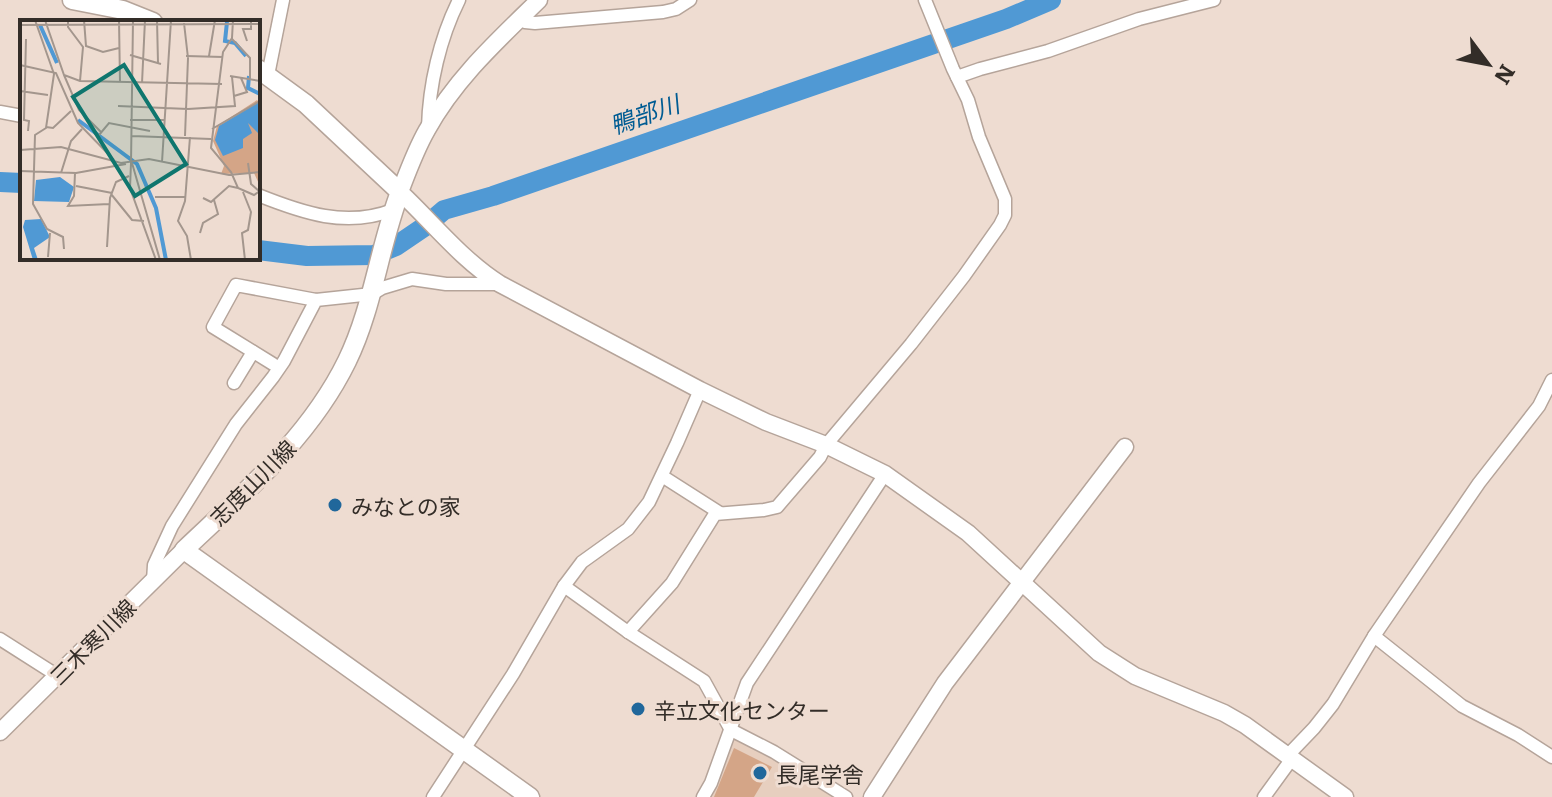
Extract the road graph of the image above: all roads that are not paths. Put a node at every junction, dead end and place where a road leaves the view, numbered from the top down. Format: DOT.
graph roads {
  1 [pos="72,0"];
  2 [pos="283,0"];
  3 [pos="459,0"];
  4 [pos="539,0"];
  5 [pos="690,0"];
  6 [pos="1214,0"];
  7 [pos="926,4"];
  8 [pos="519,19"];
  9 [pos="148,20"];
  10 [pos="263,72"];
  11 [pos="955,73"];
  12 [pos="0,112"];
  13 [pos="20,116"];
  14 [pos="428,128"];
  15 [pos="260,196"];
  16 [pos="395,205"];
  17 [pos="500,284"];
  18 [pos="372,290"];
  19 [pos="316,300"];
  20 [pos="253,352"];
  21 [pos="273,364"];
  22 [pos="1552,380"];
  23 [pos="234,383"];
  24 [pos="700,390"];
  25 [pos="826,445"];
  26 [pos="1125,447"];
  27 [pos="885,474"];
  28 [pos="662,476"];
  29 [pos="720,513"];
  30 [pos="184,550"];
  31 [pos="153,581"];
  32 [pos="1023,582"];
  33 [pos="564,586"];
  34 [pos="628,632"];
  35 [pos="1374,636"];
  36 [pos="0,639"];
  37 [pos="58,676"];
  38 [pos="731,730"];
  39 [pos="0,732"];
  40 [pos="464,750"];
  41 [pos="1552,757"];
  42 [pos="1289,758"];
  43 [pos="433,797"];
  44 [pos="530,797"];
  45 [pos="703,797"];
  46 [pos="846,797"];
  47 [pos="872,797"];
  48 [pos="1264,797"];
  49 [pos="1345,797"];
  1 -- 9 [label="main road"];
  2 -- 10 [label="street"];
  3 -- 14 [label="street"];
  4 -- 8 [label="street"];
  5 -- 8 [label="street"];
  6 -- 11 [label="street"];
  7 -- 11 [label="street"];
  8 -- 14 [label="street"];
  10 -- 16 [label="main road"];
  11 -- 25 [label="street"];
  12 -- 13 [label="street"];
  14 -- 16 [label="street"];
  15 -- 16 [label="street"];
  16 -- 17 [label="street"];
  16 -- 18 [label="main road, 志度山川線"];
  17 -- 18 [label="street"];
  17 -- 24 [label="street"];
  18 -- 19 [label="street"];
  18 -- 30 [label="main road, 志度山川線"];
  19 -- 20 [label="street"];
  19 -- 31 [label="street"];
  20 -- 21 [label="street"];
  20 -- 23 [label="street"];
  22 -- 35 [label="street"];
  24 -- 25 [label="street"];
  24 -- 28 [label="street"];
  25 -- 27 [label="street"];
  25 -- 29 [label="street"];
  26 -- 32 [label="street"];
  27 -- 32 [label="street"];
  27 -- 38 [label="street"];
  28 -- 29 [label="street"];
  28 -- 33 [label="street"];
  29 -- 34 [label="street"];
  30 -- 31 [label="street, 三木寒川線"];
  30 -- 40 [label="main road"];
  31 -- 37 [label="street, 三木寒川線"];
  32 -- 42 [label="street"];
  32 -- 47 [label="street"];
  33 -- 34 [label="street"];
  33 -- 40 [label="street"];
  34 -- 38 [label="street"];
  35 -- 41 [label="street"];
  35 -- 42 [label="street"];
  36 -- 37 [label="street"];
  37 -- 39 [label="street, 三木寒川線"];
  38 -- 45 [label="street"];
  38 -- 46 [label="street"];
  40 -- 43 [label="street"];
  40 -- 44 [label="main road"];
  42 -- 48 [label="street"];
  42 -- 49 [label="street"];
}
